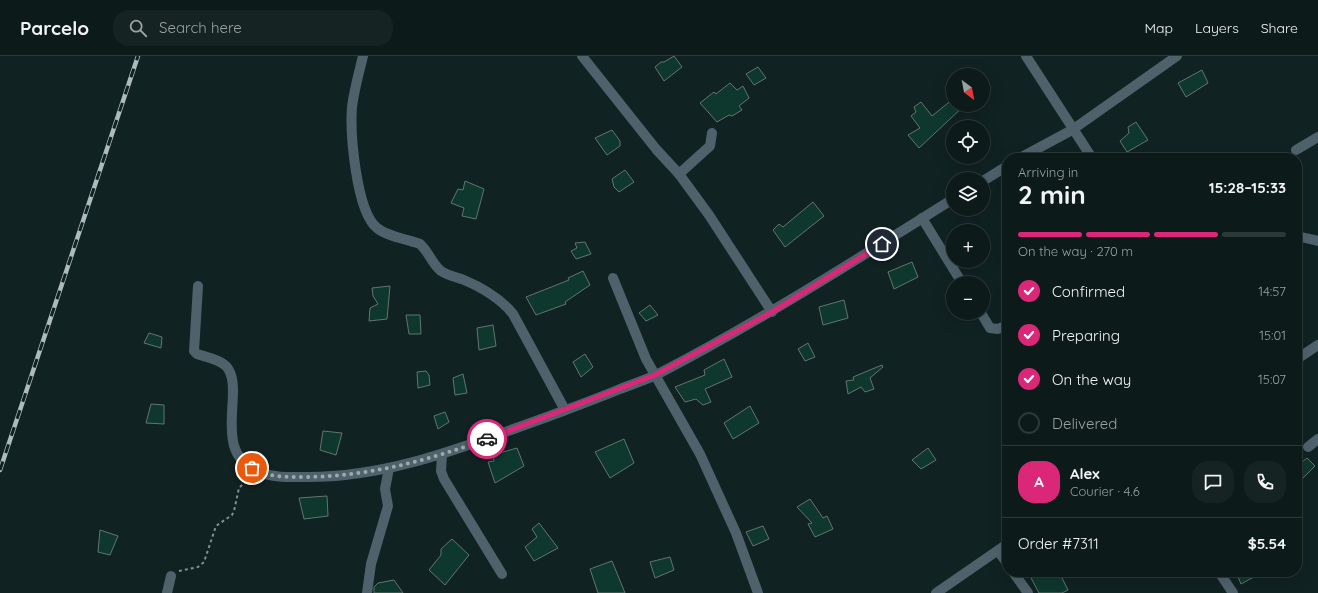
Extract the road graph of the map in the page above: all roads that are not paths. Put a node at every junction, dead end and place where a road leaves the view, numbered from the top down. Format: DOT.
graph roads {
  1 [pos="363,56"];
  2 [pos="582,56"];
  3 [pos="1026,56"];
  4 [pos="1177,56"];
  5 [pos="1072,130"];
  6 [pos="712,133"];
  7 [pos="1318,137"];
  8 [pos="1296,150"];
  9 [pos="1029,153"];
  10 [pos="1088,153"];
  11 [pos="1002,169"];
  12 [pos="679,174"];
  13 [pos="990,177"];
  14 [pos="946,203"];
  15 [pos="922,218"];
  16 [pos="1302,237"];
  17 [pos="1318,241"];
  18 [pos="958,276"];
  19 [pos="613,278"];
  20 [pos="198,286"];
  21 [pos="772,312"];
  22 [pos="985,320"];
  23 [pos="1002,327"];
  24 [pos="1318,345"];
  25 [pos="1302,356"];
  26 [pos="655,375"];
  27 [pos="565,410"];
  28 [pos="1318,439"];
  29 [pos="1308,447"];
  30 [pos="442,455"];
  31 [pos="389,468"];
  32 [pos="1002,547"];
  33 [pos="998,550"];
  34 [pos="1002,556"];
  35 [pos="502,574"];
  36 [pos="171,576"];
  37 [pos="1017,577"];
  38 [pos="1222,577"];
  39 [pos="167,593"];
  40 [pos="367,593"];
  41 [pos="758,593"];
  42 [pos="936,593"];
  43 [pos="1028,593"];
  44 [pos="1233,593"];
  1 -- 27 [label="street"];
  2 -- 12 [label="street"];
  3 -- 5 [label="street"];
  4 -- 5 [label="street"];
  5 -- 9 [label="street"];
  5 -- 10 [label="street"];
  6 -- 12 [label="street"];
  7 -- 8 [label="street"];
  11 -- 13 [label="street"];
  12 -- 21 [label="street"];
  14 -- 15 [label="street"];
  15 -- 18 [label="street"];
  15 -- 21 [label="street"];
  16 -- 17 [label="street"];
  19 -- 26 [label="street"];
  20 -- 31 [label="street"];
  21 -- 26 [label="street"];
  22 -- 23 [label="street"];
  24 -- 25 [label="street"];
  26 -- 27 [label="street"];
  26 -- 41 [label="street"];
  27 -- 30 [label="street"];
  28 -- 29 [label="street"];
  30 -- 31 [label="street"];
  30 -- 35 [label="street"];
  31 -- 40 [label="street"];
  32 -- 33 [label="street"];
  33 -- 34 [label="street"];
  33 -- 42 [label="street"];
  36 -- 39 [label="street"];
  37 -- 43 [label="street"];
  38 -- 44 [label="street"];
}
